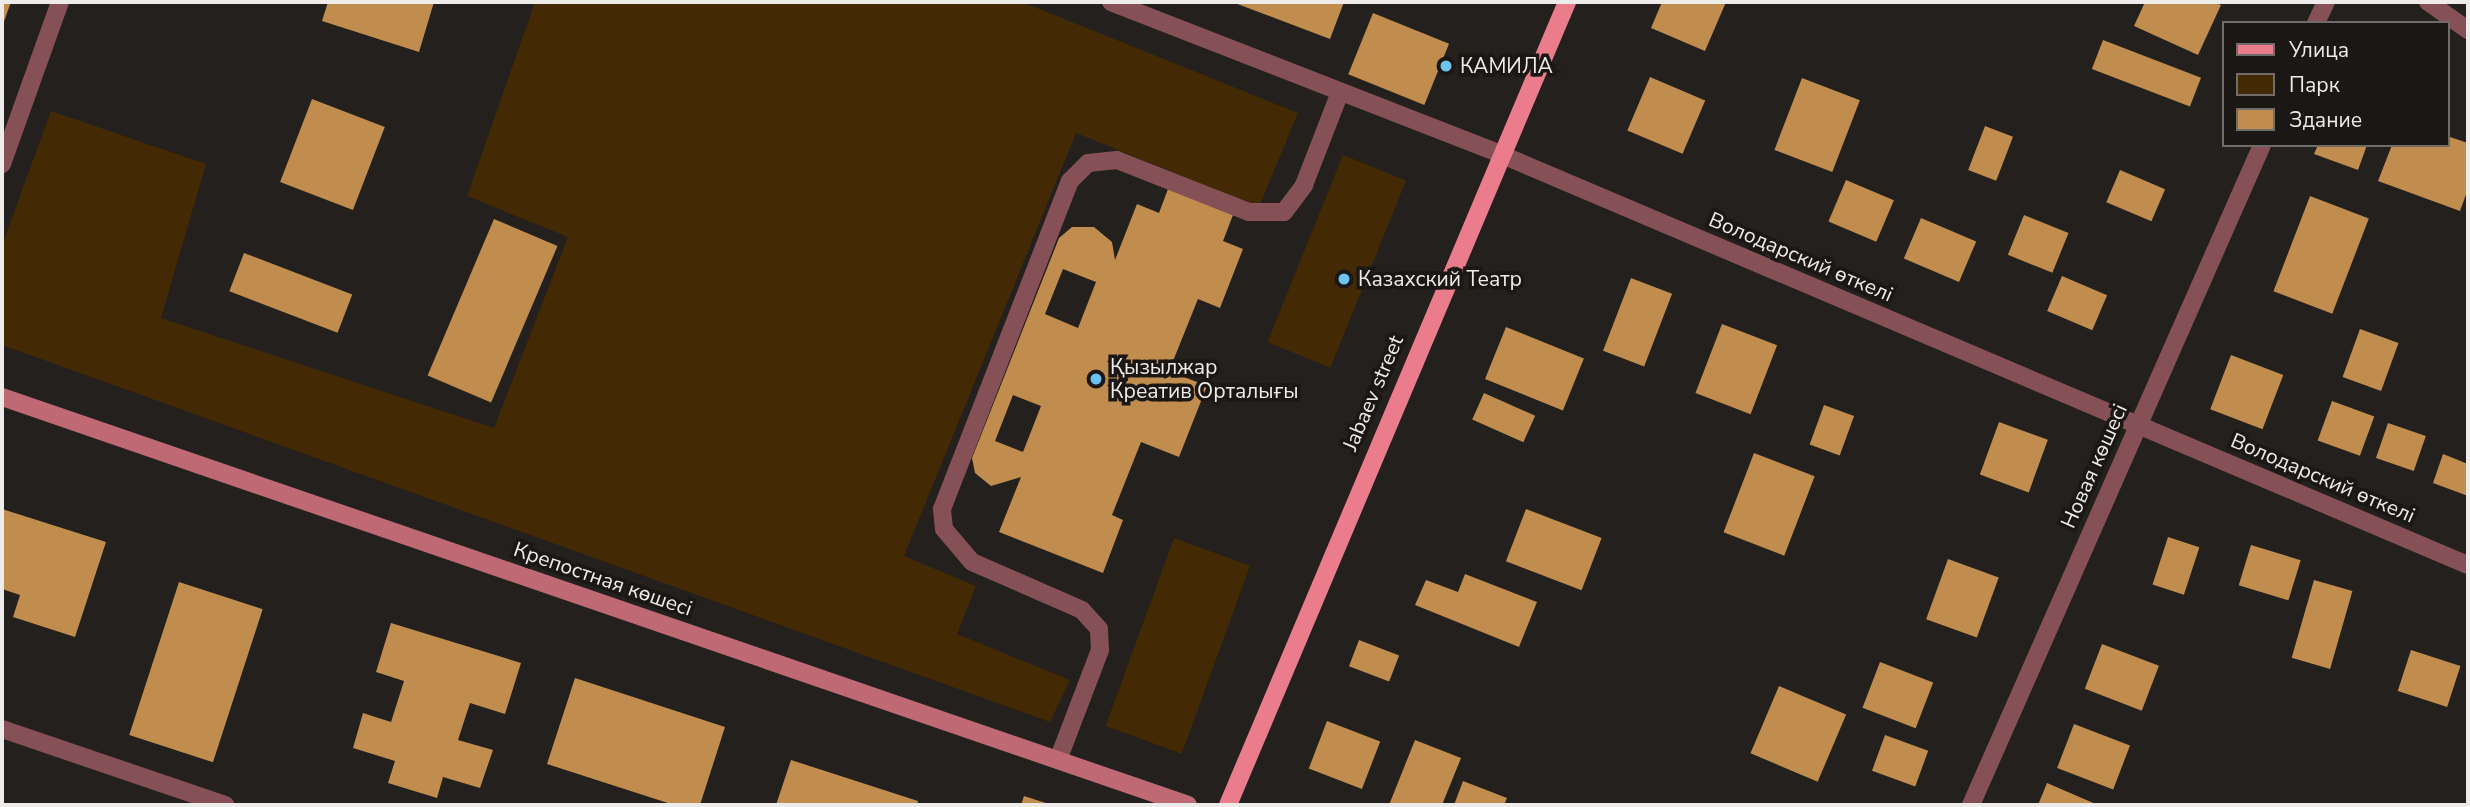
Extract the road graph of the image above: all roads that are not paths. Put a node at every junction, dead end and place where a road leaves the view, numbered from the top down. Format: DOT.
graph roads {
  1 [pos="60,2"];
  2 [pos="1111,2"];
  3 [pos="1567,2"];
  4 [pos="2326,2"];
  5 [pos="2428,2"];
  6 [pos="2317,21"];
  7 [pos="2468,30"];
  8 [pos="1340,92"];
  9 [pos="2261,147"];
  10 [pos="1500,154"];
  11 [pos="2,164"];
  12 [pos="2,397"];
  13 [pos="2137,424"];
  14 [pos="2468,565"];
  15 [pos="2,729"];
  16 [pos="1058,760"];
  17 [pos="225,805"];
  18 [pos="1188,805"];
  19 [pos="1228,805"];
  20 [pos="1971,805"];
  1 -- 11 [label="street"];
  2 -- 8 [label="street, Володарский өткелі"];
  3 -- 10 [label="main road, Jabaev street"];
  4 -- 6 [label="street"];
  5 -- 7 [label="street"];
  8 -- 10 [label="street, Володарский өткелі"];
  8 -- 16 [label="street"];
  9 -- 13 [label="street, Новая көшесі"];
  10 -- 13 [label="street, Володарский өткелі"];
  10 -- 19 [label="main road, Jabaev street"];
  12 -- 16 [label="street, Крепостная көшесі"];
  13 -- 14 [label="street, Володарский өткелі"];
  13 -- 20 [label="street, Новая көшесі"];
  15 -- 17 [label="street"];
  16 -- 18 [label="street, Крепостная көшесі"];
}
